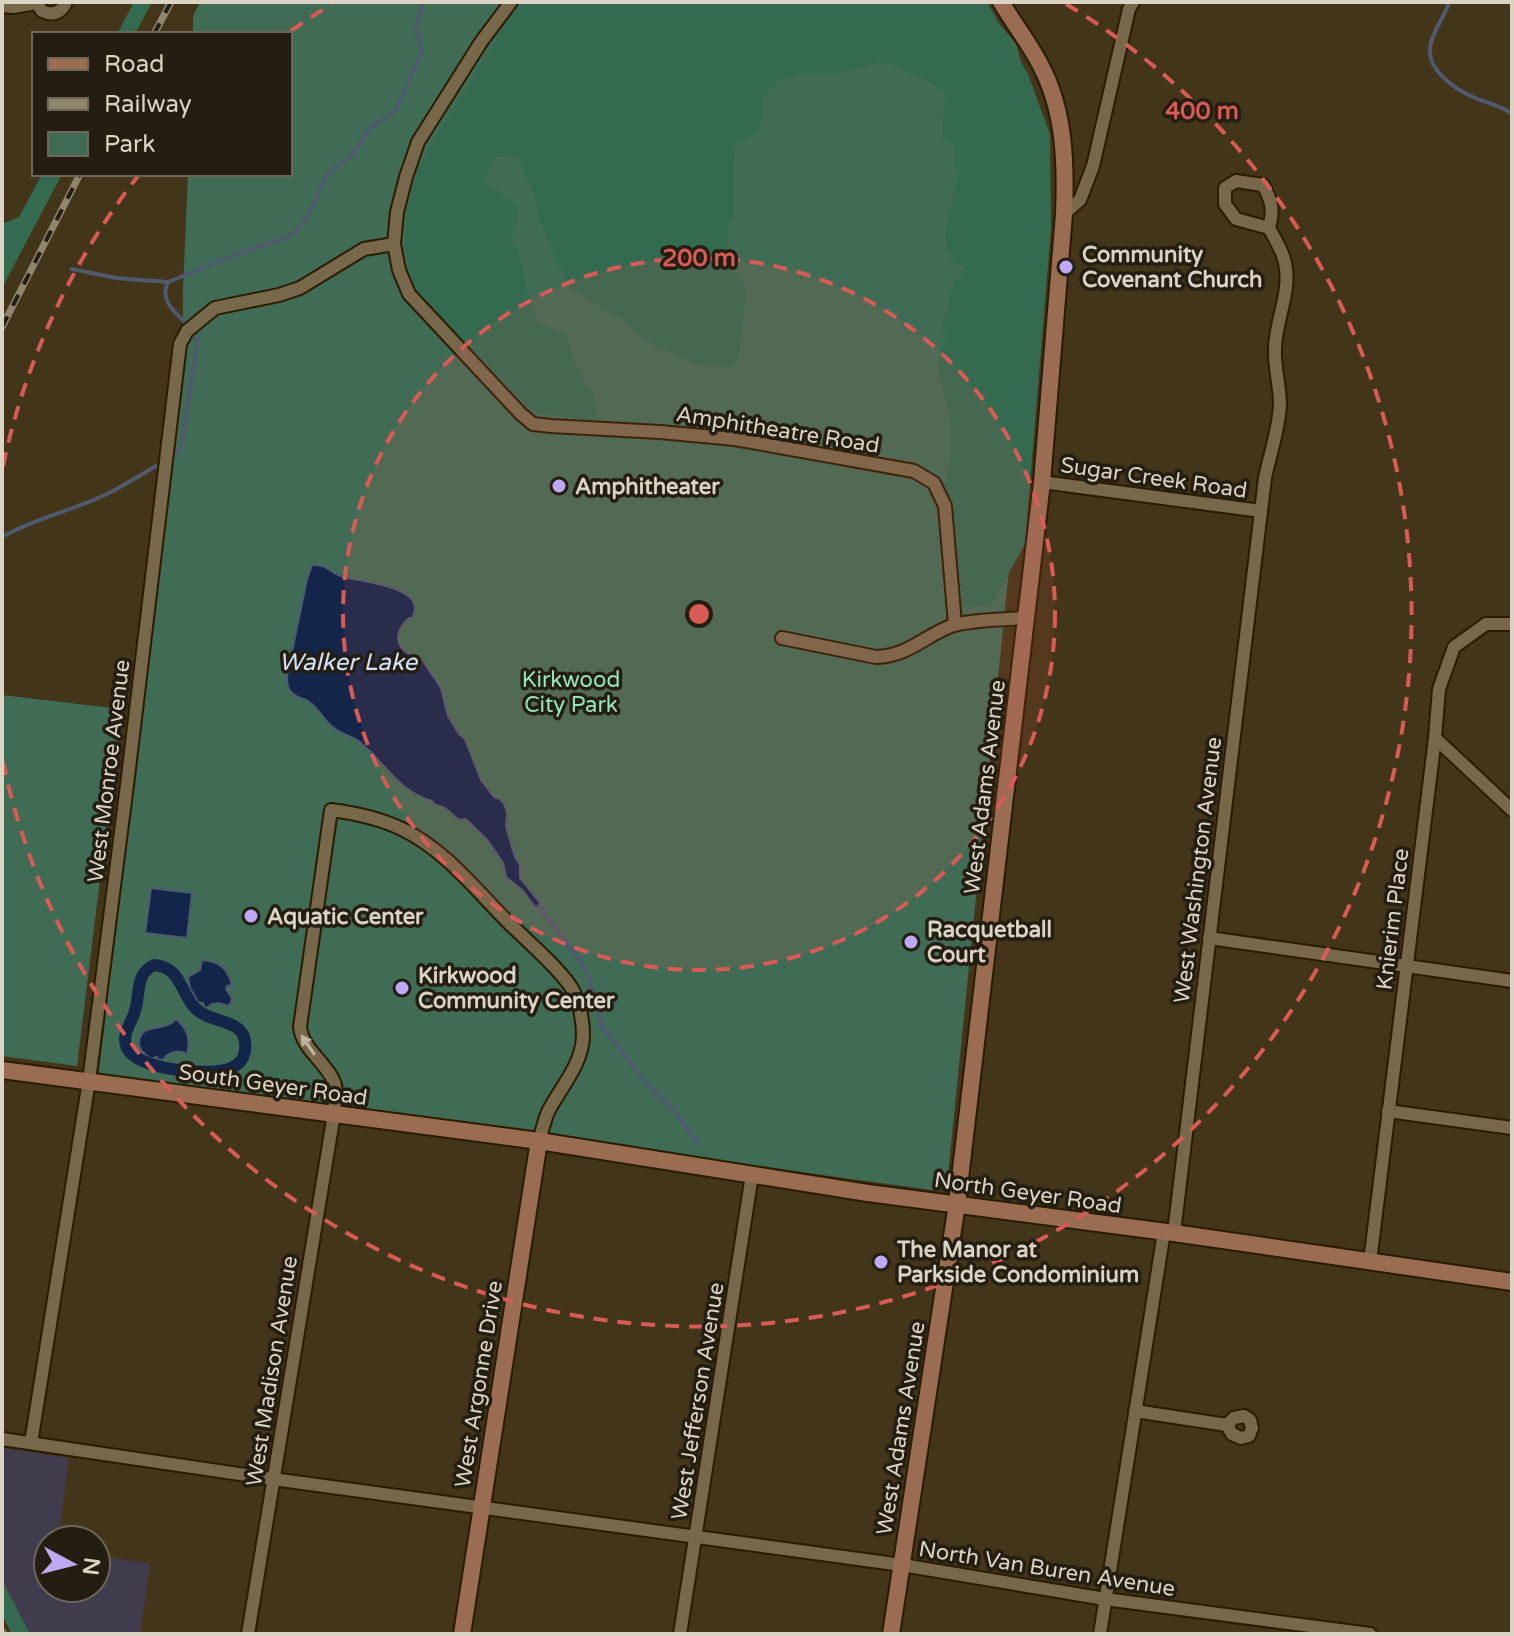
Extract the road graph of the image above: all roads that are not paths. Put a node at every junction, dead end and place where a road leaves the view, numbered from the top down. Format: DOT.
graph roads {
  1 [pos="36,2"];
  2 [pos="66,2"];
  3 [pos="511,2"];
  4 [pos="1001,2"];
  5 [pos="1133,2"];
  6 [pos="2,6"];
  7 [pos="1064,214"];
  8 [pos="1269,228"];
  9 [pos="394,244"];
  10 [pos="1042,482"];
  11 [pos="1261,511"];
  12 [pos="1026,618"];
  13 [pos="955,624"];
  14 [pos="1512,624"];
  15 [pos="782,638"];
  16 [pos="1435,738"];
  17 [pos="1512,810"];
  18 [pos="1209,938"];
  19 [pos="1406,966"];
  20 [pos="1512,981"];
  21 [pos="2,1070"];
  22 [pos="89,1081"];
  23 [pos="1388,1111"];
  24 [pos="334,1114"];
  25 [pos="1512,1128"];
  26 [pos="539,1141"];
  27 [pos="752,1175"];
  28 [pos="957,1204"];
  29 [pos="1169,1233"];
  30 [pos="1370,1262"];
  31 [pos="1512,1282"];
  32 [pos="1135,1411"];
  33 [pos="1227,1425"];
  34 [pos="2,1439"];
  35 [pos="31,1443"];
  36 [pos="273,1479"];
  37 [pos="481,1507"];
  38 [pos="696,1536"];
  39 [pos="902,1565"];
  40 [pos="1105,1599"];
  41 [pos="248,1634"];
  42 [pos="462,1634"];
  43 [pos="680,1634"];
  44 [pos="891,1634"];
  45 [pos="1100,1634"];
  46 [pos="1370,1634"];
  1 -- 2 [label="street"];
  1 -- 6 [label="street"];
  3 -- 9 [label="street"];
  4 -- 7 [label="street, West Adams Avenue"];
  5 -- 7 [label="street"];
  7 -- 10 [label="street, West Adams Avenue"];
  8 -- 8 [label="street"];
  8 -- 11 [label="street, West Washington Avenue"];
  9 -- 13 [label="street, Amphitheatre Road"];
  9 -- 22 [label="street, West Monroe Avenue"];
  10 -- 11 [label="street, Sugar Creek Road"];
  10 -- 12 [label="street, West Adams Avenue"];
  11 -- 18 [label="street, West Washington Avenue"];
  12 -- 13 [label="street"];
  12 -- 28 [label="street, West Adams Avenue"];
  13 -- 15 [label="street"];
  14 -- 16 [label="street, Knierim Place"];
  16 -- 17 [label="street"];
  16 -- 19 [label="street, Knierim Place"];
  18 -- 19 [label="street"];
  18 -- 29 [label="street, West Washington Avenue"];
  19 -- 20 [label="street"];
  19 -- 23 [label="street, Knierim Place"];
  21 -- 22 [label="street, South Geyer Road"];
  22 -- 24 [label="street, South Geyer Road"];
  22 -- 35 [label="street, West Monroe Avenue"];
  23 -- 25 [label="street"];
  23 -- 30 [label="street, Knierim Place"];
  24 -- 26 [label="street, South Geyer Road"];
  24 -- 26 [label="street, West Madison Avenue, one-way"];
  24 -- 36 [label="street, West Madison Avenue"];
  26 -- 27 [label="street, North Geyer Road"];
  26 -- 37 [label="street, West Argonne Drive"];
  27 -- 28 [label="street, North Geyer Road"];
  27 -- 38 [label="street, West Jefferson Avenue"];
  28 -- 29 [label="street, North Geyer Road"];
  28 -- 39 [label="street, West Adams Avenue"];
  29 -- 30 [label="street, North Geyer Road"];
  29 -- 32 [label="street, West Washington Avenue"];
  30 -- 31 [label="street, North Geyer Road"];
  32 -- 33 [label="street"];
  32 -- 40 [label="street, West Washington Avenue"];
  34 -- 35 [label="street, North Van Buren Avenue"];
  35 -- 36 [label="street, North Van Buren Avenue"];
  36 -- 37 [label="street, North Van Buren Avenue"];
  36 -- 41 [label="street, West Madison Avenue"];
  37 -- 38 [label="street, North Van Buren Avenue"];
  37 -- 42 [label="street, West Argonne Drive"];
  38 -- 39 [label="street, North Van Buren Avenue"];
  38 -- 43 [label="street, West Jefferson Avenue"];
  39 -- 40 [label="street, North Van Buren Avenue"];
  39 -- 44 [label="street, West Adams Avenue"];
  40 -- 45 [label="street, West Washington Avenue"];
  40 -- 46 [label="street, North Van Buren Avenue"];
}
